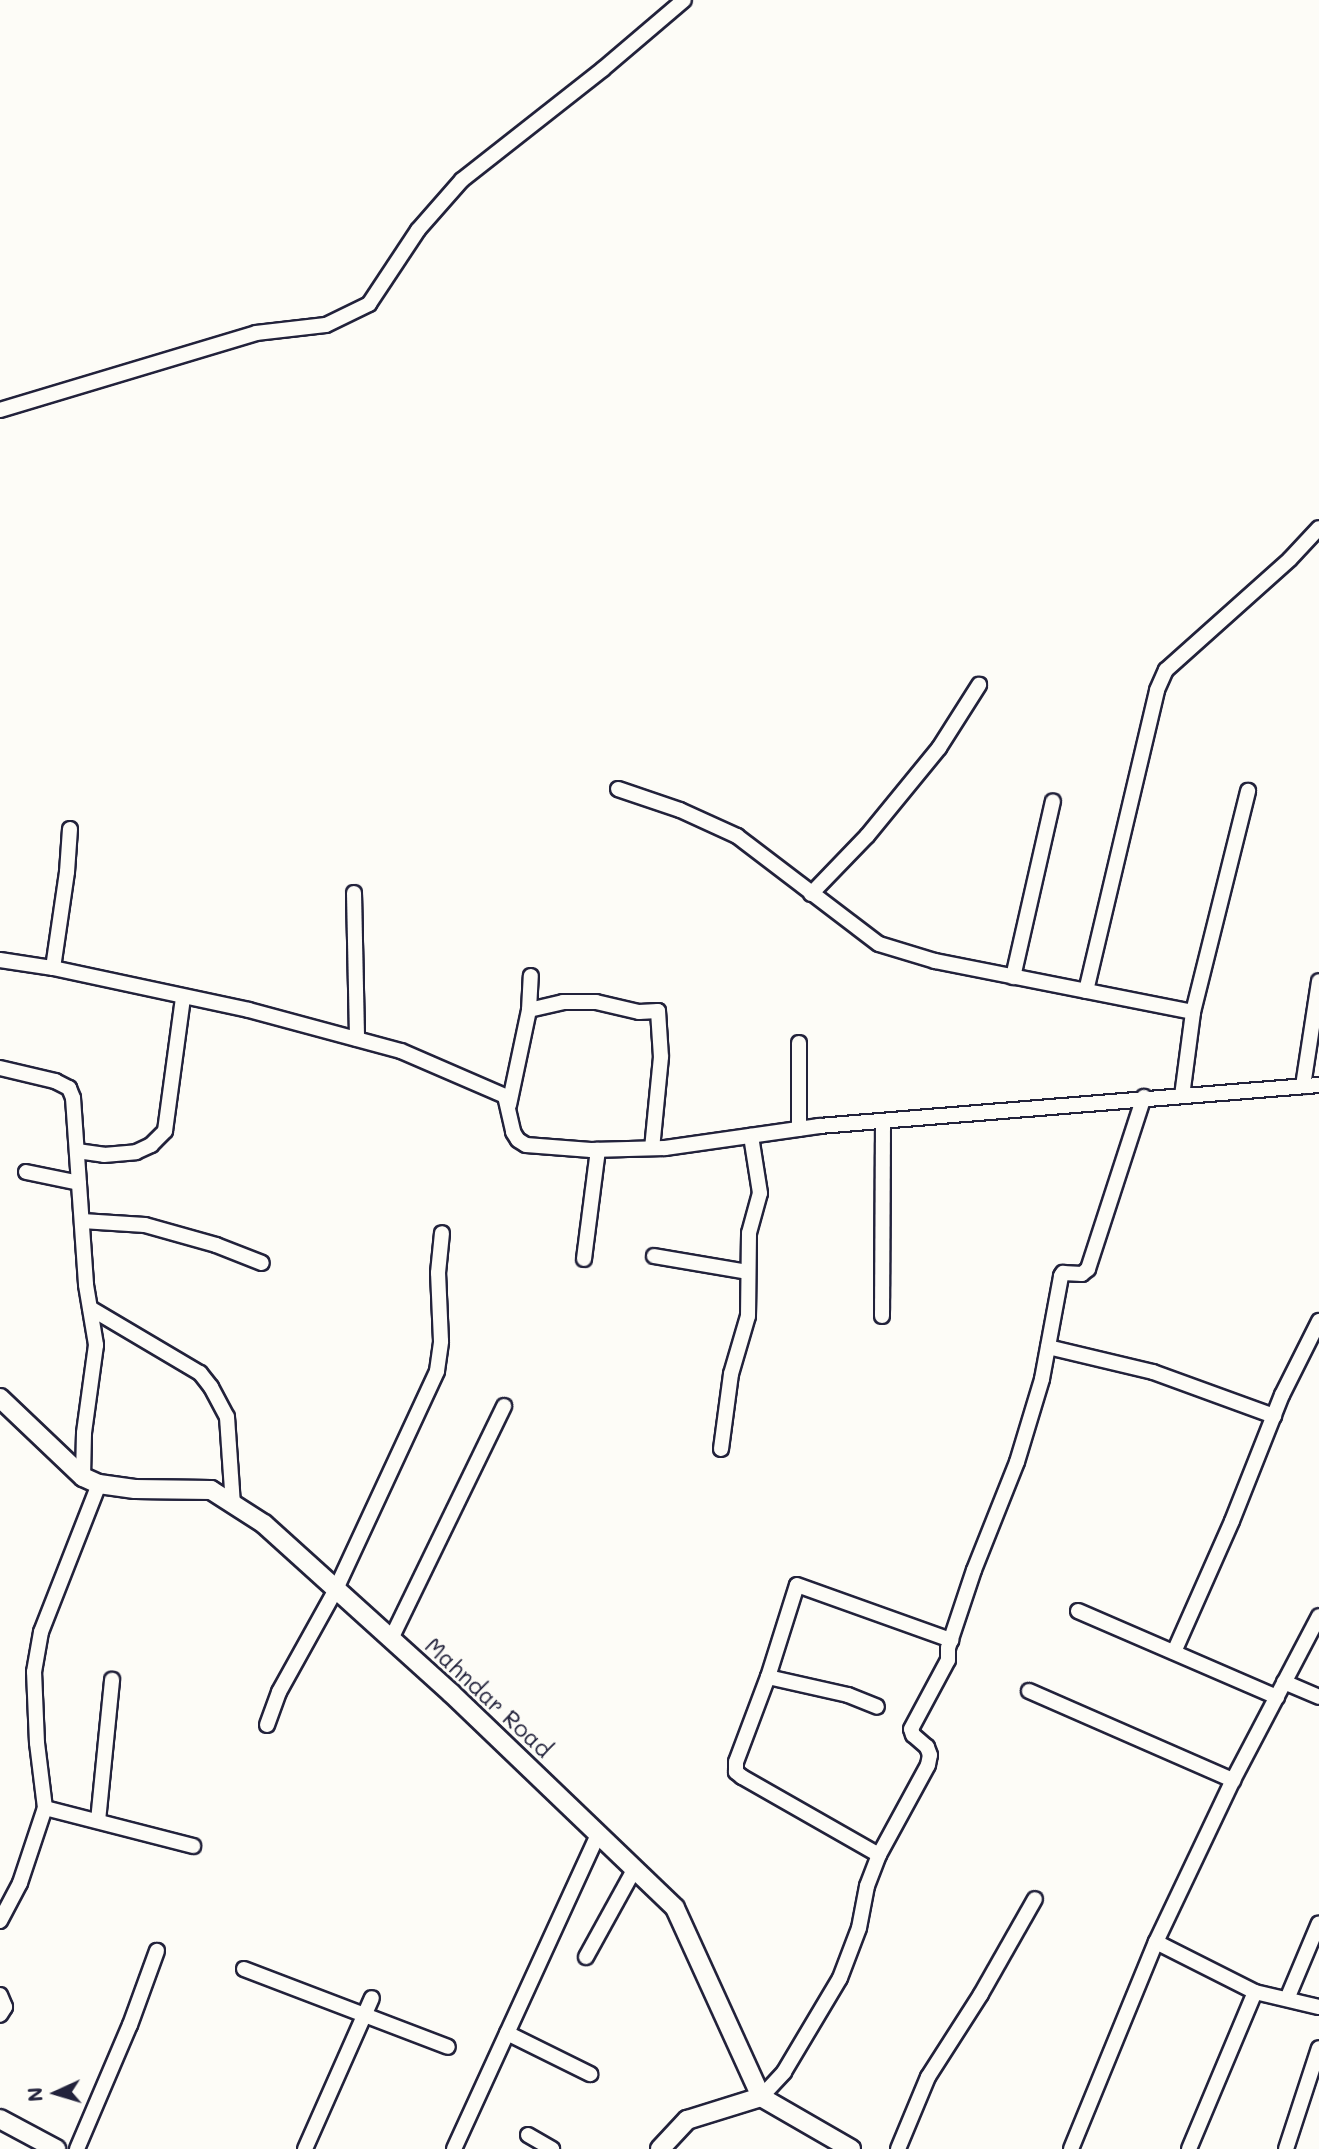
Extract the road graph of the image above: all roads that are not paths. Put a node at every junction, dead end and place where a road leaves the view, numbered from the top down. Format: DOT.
graph roads {
  1 [pos="684,0"];
  2 [pos="0,410"];
  3 [pos="1319,528"];
  4 [pos="979,685"];
  5 [pos="618,789"];
  6 [pos="1248,791"];
  7 [pos="1054,802"];
  8 [pos="70,830"];
  9 [pos="354,892"];
  10 [pos="811,894"];
  11 [pos="0,960"];
  12 [pos="53,968"];
  13 [pos="531,976"];
  14 [pos="1013,977"];
  15 [pos="1319,981"];
  16 [pos="1086,991"];
  17 [pos="183,997"];
  18 [pos="529,1010"];
  19 [pos="1193,1012"];
  20 [pos="357,1039"];
  21 [pos="799,1043"];
  22 [pos="0,1068"];
  23 [pos="1319,1085"];
  24 [pos="1303,1086"];
  25 [pos="1182,1096"];
  26 [pos="1144,1097"];
  27 [pos="509,1105"];
  28 [pos="883,1121"];
  29 [pos="799,1129"];
  30 [pos="751,1136"];
  31 [pos="652,1148"];
  32 [pos="598,1150"];
  33 [pos="77,1151"];
  34 [pos="26,1172"];
  35 [pos="79,1183"];
  36 [pos="82,1220"];
  37 [pos="442,1233"];
  38 [pos="654,1256"];
  39 [pos="584,1259"];
  40 [pos="262,1263"];
  41 [pos="748,1272"];
  42 [pos="90,1308"];
  43 [pos="882,1316"];
  44 [pos="1319,1321"];
  45 [pos="1048,1347"];
  46 [pos="0,1398"];
  47 [pos="504,1406"];
  48 [pos="1274,1416"];
  49 [pos="720,1449"];
  50 [pos="91,1481"];
  51 [pos="233,1505"];
  52 [pos="336,1589"];
  53 [pos="1078,1611"];
  54 [pos="1319,1616"];
  55 [pos="391,1639"];
  56 [pos="951,1640"];
  57 [pos="1174,1652"];
  58 [pos="768,1677"];
  59 [pos="111,1680"];
  60 [pos="1284,1682"];
  61 [pos="1029,1691"];
  62 [pos="1277,1696"];
  63 [pos="1319,1697"];
  64 [pos="877,1707"];
  65 [pos="267,1725"];
  66 [pos="1233,1780"];
  67 [pos="45,1808"];
  68 [pos="98,1821"];
  69 [pos="598,1835"];
  70 [pos="193,1846"];
  71 [pos="879,1855"];
  72 [pos="634,1870"];
  73 [pos="1035,1899"];
  74 [pos="0,1921"];
  75 [pos="1319,1923"];
  76 [pos="1156,1942"];
  77 [pos="157,1951"];
  78 [pos="586,1957"];
  79 [pos="244,1969"];
  80 [pos="1255,1992"];
  81 [pos="0,1996"];
  82 [pos="372,1998"];
  83 [pos="1286,1999"];
  84 [pos="1319,2007"];
  85 [pos="365,2013"];
  86 [pos="0,2015"];
  87 [pos="507,2033"];
  88 [pos="448,2047"];
  89 [pos="1319,2048"];
  90 [pos="590,2074"];
  91 [pos="761,2097"];
  92 [pos="0,2119"];
  93 [pos="528,2135"];
  94 [pos="32,2144"];
  95 [pos="56,2149"];
  96 [pos="77,2149"];
  97 [pos="305,2149"];
  98 [pos="454,2149"];
  99 [pos="552,2149"];
  100 [pos="660,2149"];
  101 [pos="851,2149"];
  102 [pos="898,2149"];
  103 [pos="1071,2149"];
  104 [pos="1189,2149"];
  105 [pos="1286,2149"];
  1 -- 2 [label="street"];
  3 -- 16 [label="street"];
  4 -- 10 [label="street"];
  5 -- 10 [label="street"];
  6 -- 19 [label="street"];
  7 -- 14 [label="street"];
  8 -- 12 [label="street"];
  9 -- 20 [label="street"];
  10 -- 14 [label="street"];
  11 -- 12 [label="street"];
  12 -- 17 [label="street"];
  13 -- 18 [label="street"];
  14 -- 16 [label="street"];
  15 -- 24 [label="street"];
  16 -- 19 [label="street"];
  17 -- 20 [label="street"];
  17 -- 33 [label="street"];
  18 -- 27 [label="street"];
  18 -- 31 [label="street"];
  19 -- 25 [label="street"];
  20 -- 27 [label="street"];
  21 -- 29 [label="street"];
  22 -- 33 [label="street"];
  23 -- 24 [label="street"];
  24 -- 25 [label="street"];
  25 -- 26 [label="street"];
  26 -- 28 [label="street"];
  26 -- 45 [label="street"];
  27 -- 32 [label="street"];
  28 -- 29 [label="street"];
  28 -- 43 [label="street"];
  29 -- 30 [label="street"];
  30 -- 31 [label="street"];
  30 -- 41 [label="street"];
  31 -- 32 [label="street"];
  32 -- 39 [label="street"];
  33 -- 35 [label="street"];
  34 -- 35 [label="street"];
  35 -- 36 [label="street"];
  36 -- 40 [label="street"];
  36 -- 42 [label="street"];
  37 -- 52 [label="street"];
  38 -- 41 [label="street"];
  41 -- 49 [label="street"];
  42 -- 50 [label="street"];
  42 -- 51 [label="street"];
  44 -- 48 [label="street"];
  45 -- 48 [label="street"];
  45 -- 56 [label="street"];
  46 -- 50 [label="street"];
  47 -- 55 [label="street"];
  48 -- 57 [label="street"];
  50 -- 51 [label="street, Mahndar Road"];
  50 -- 67 [label="street"];
  51 -- 52 [label="street, Mahndar Road"];
  52 -- 55 [label="street, Mahndar Road"];
  52 -- 65 [label="street"];
  53 -- 57 [label="street"];
  54 -- 60 [label="street"];
  55 -- 69 [label="street, Mahndar Road"];
  56 -- 58 [label="street"];
  56 -- 71 [label="street"];
  57 -- 62 [label="street"];
  58 -- 64 [label="street"];
  58 -- 71 [label="street"];
  59 -- 68 [label="street"];
  60 -- 62 [label="street"];
  60 -- 63 [label="street"];
  61 -- 66 [label="street"];
  62 -- 66 [label="street"];
  66 -- 76 [label="street"];
  67 -- 68 [label="street"];
  67 -- 74 [label="street"];
  68 -- 70 [label="street"];
  69 -- 72 [label="street, Mahndar Road"];
  69 -- 87 [label="street"];
  71 -- 91 [label="street"];
  72 -- 78 [label="street"];
  72 -- 91 [label="street, Mahndar Road"];
  73 -- 102 [label="street"];
  75 -- 83 [label="street"];
  76 -- 80 [label="street"];
  76 -- 103 [label="street"];
  77 -- 96 [label="street"];
  79 -- 85 [label="street"];
  80 -- 83 [label="street"];
  80 -- 104 [label="street"];
  81 -- 86 [label="street"];
  82 -- 85 [label="street"];
  83 -- 84 [label="street"];
  85 -- 88 [label="street"];
  85 -- 97 [label="street"];
  87 -- 90 [label="street"];
  87 -- 98 [label="street"];
  89 -- 105 [label="street"];
  91 -- 100 [label="street"];
  91 -- 101 [label="street"];
  92 -- 94 [label="street"];
  93 -- 99 [label="street"];
  94 -- 95 [label="street"];
}
